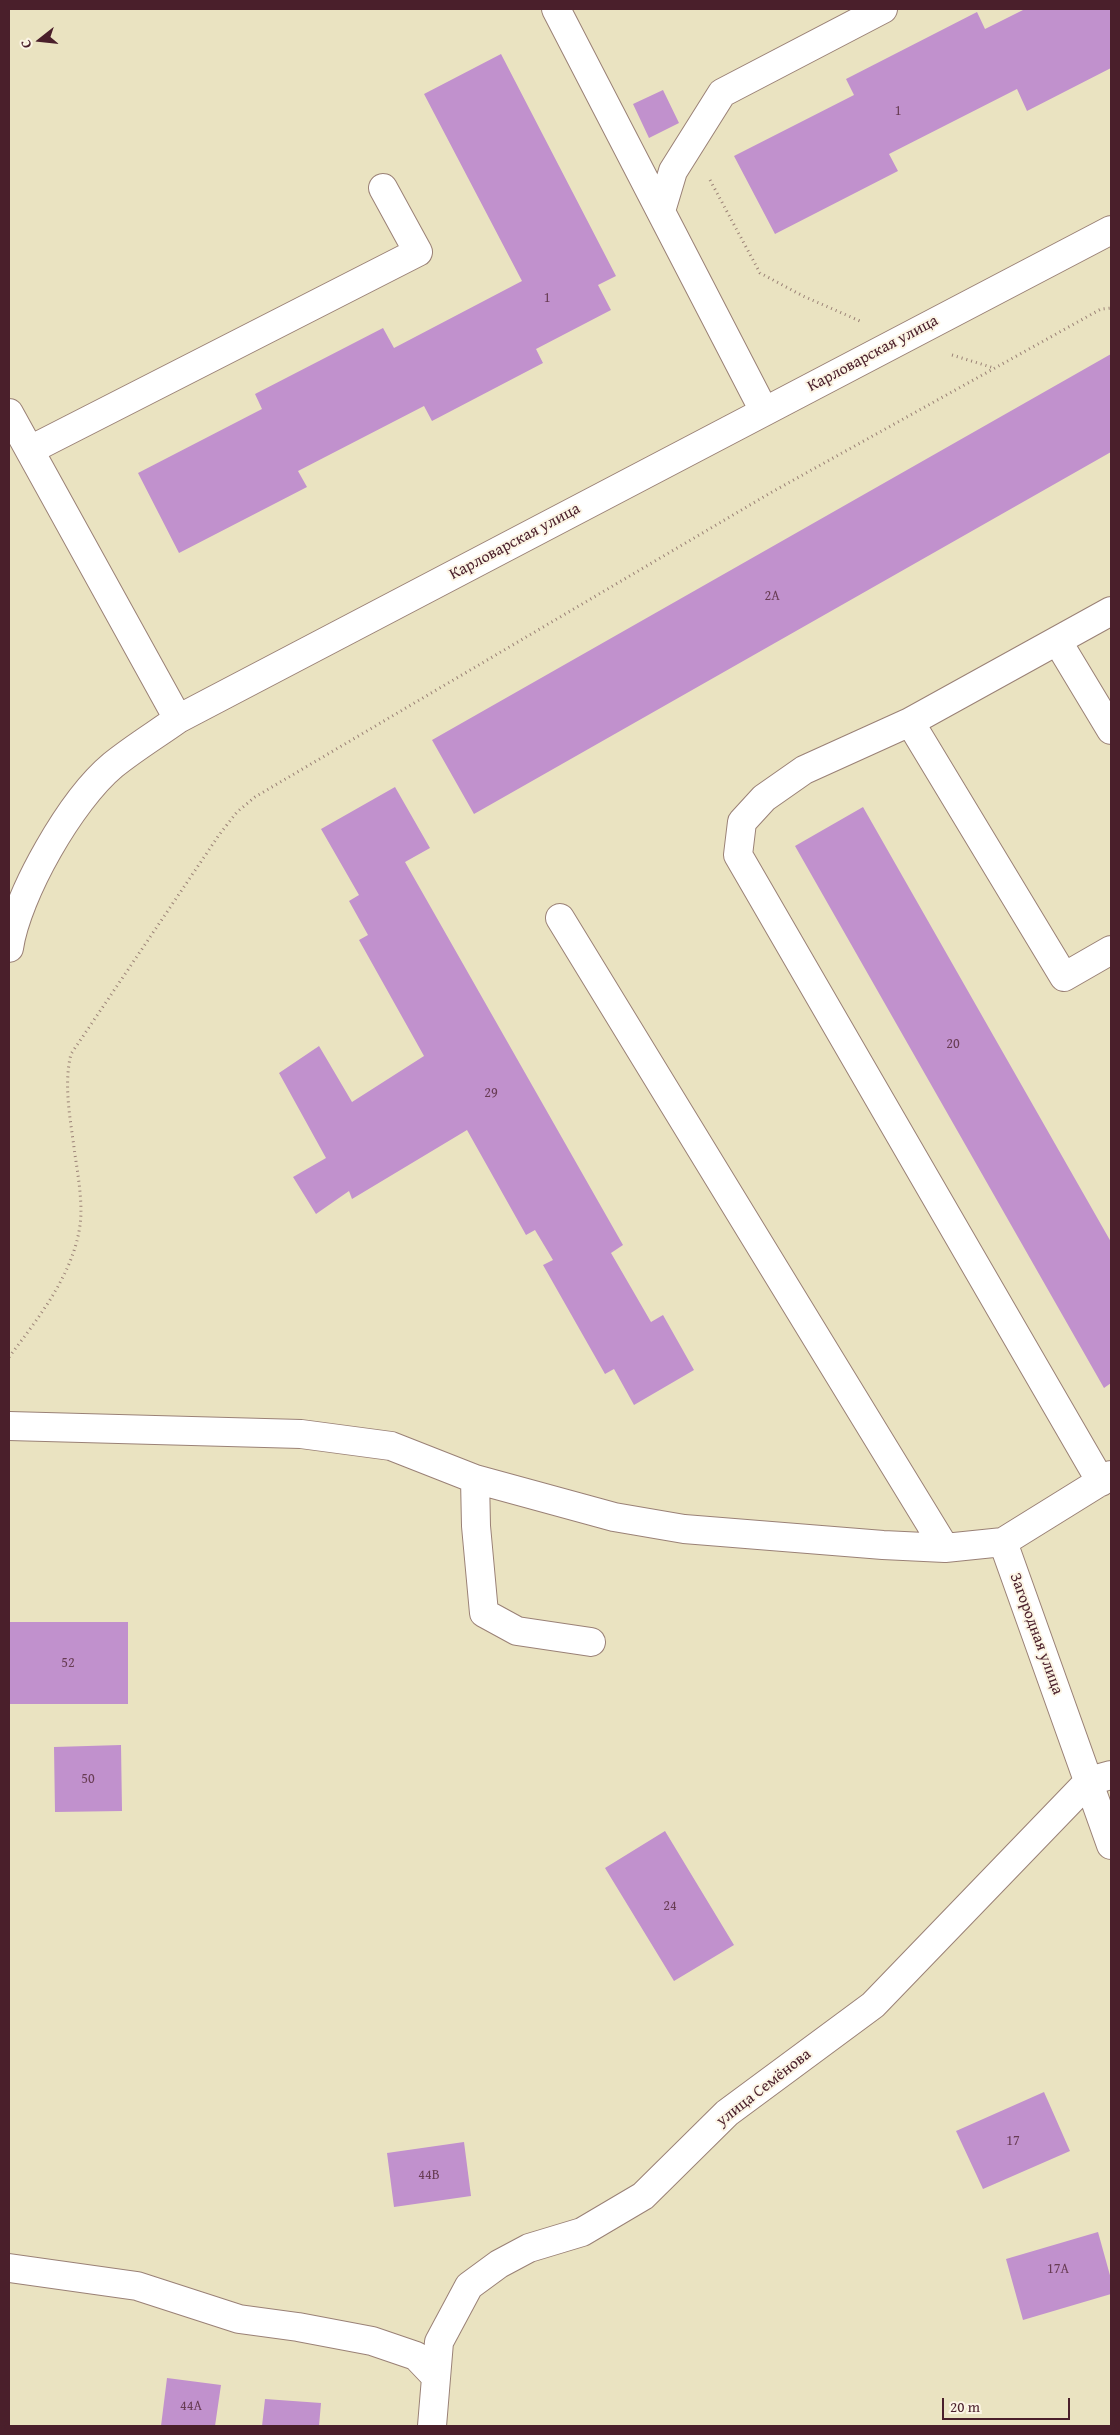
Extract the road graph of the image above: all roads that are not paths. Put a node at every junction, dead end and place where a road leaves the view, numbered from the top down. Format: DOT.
graph roads {
  1 [pos="556,9"];
  2 [pos="883,9"];
  3 [pos="383,188"];
  4 [pos="661,210"];
  5 [pos="1111,230"];
  6 [pos="764,411"];
  7 [pos="9,413"];
  8 [pos="30,450"];
  9 [pos="1111,611"];
  10 [pos="1058,642"];
  11 [pos="178,719"];
  12 [pos="910,722"];
  13 [pos="1111,730"];
  14 [pos="560,918"];
  15 [pos="9,948"];
  16 [pos="1111,950"];
  17 [pos="9,1426"];
  18 [pos="1106,1478"];
  19 [pos="475,1480"];
  20 [pos="1003,1542"];
  21 [pos="946,1548"];
  22 [pos="591,1642"];
  23 [pos="1100,1778"];
  24 [pos="1111,1845"];
  25 [pos="9,2268"];
  26 [pos="436,2377"];
  27 [pos="432,2426"];
  1 -- 4 [label="street"];
  2 -- 4 [label="street"];
  3 -- 8 [label="street"];
  4 -- 6 [label="street"];
  5 -- 6 [label="street, Карловарская улица"];
  6 -- 11 [label="street, Карловарская улица"];
  7 -- 8 [label="street"];
  8 -- 11 [label="street"];
  9 -- 10 [label="street"];
  10 -- 12 [label="street"];
  10 -- 13 [label="street"];
  11 -- 15 [label="street, Карловарская улица"];
  12 -- 16 [label="street"];
  12 -- 18 [label="street"];
  14 -- 21 [label="street"];
  17 -- 19 [label="street"];
  18 -- 20 [label="street"];
  19 -- 21 [label="street"];
  19 -- 22 [label="street"];
  20 -- 21 [label="street"];
  20 -- 23 [label="street, Загородная улица"];
  23 -- 24 [label="street, Загородная улица"];
  23 -- 26 [label="street, улица Семёнова"];
  25 -- 26 [label="street"];
  26 -- 27 [label="street, улица Семёнова"];
}
